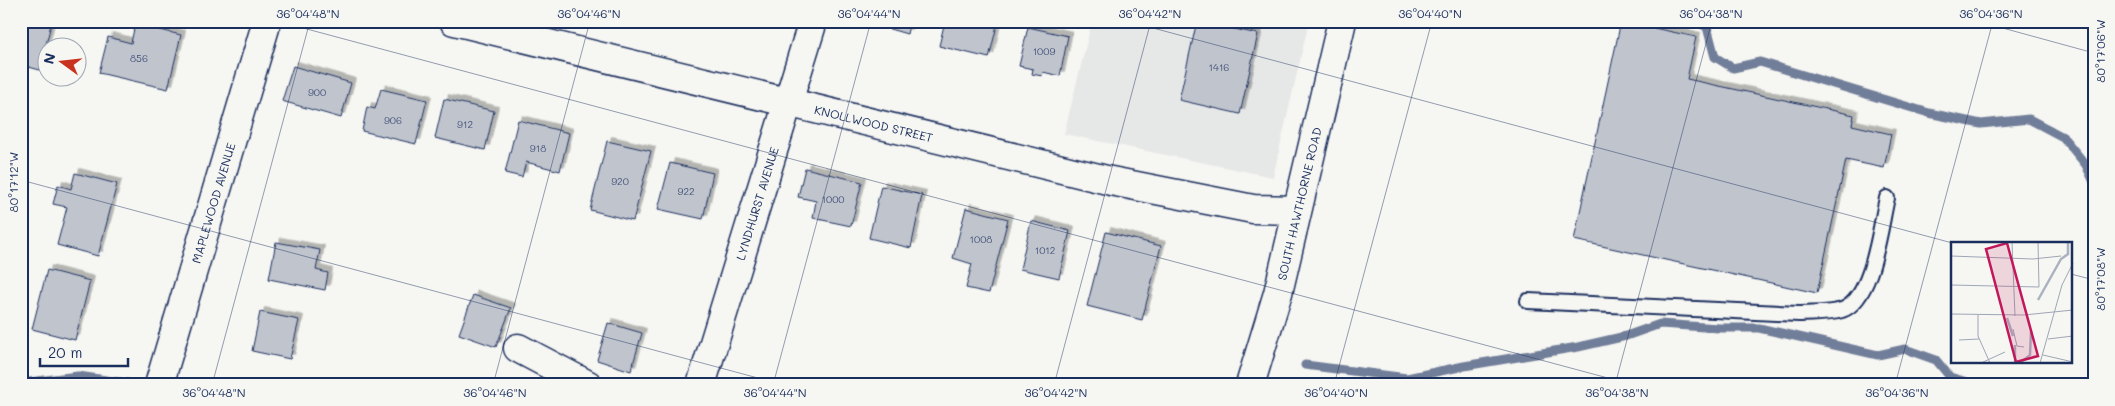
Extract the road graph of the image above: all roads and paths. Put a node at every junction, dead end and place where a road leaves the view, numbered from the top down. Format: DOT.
graph roads {
  1 [pos="267,21"];
  2 [pos="454,21"];
  3 [pos="813,21"];
  4 [pos="1342,21"];
  5 [pos="787,102"];
  6 [pos="1887,198"];
  7 [pos="1297,210"];
  8 [pos="1528,301"];
  9 [pos="518,348"];
  10 [pos="159,385"];
  11 [pos="588,385"];
  12 [pos="701,385"];
  13 [pos="1250,385"];
  1 -- 10 [label="main road, MAPLEWOOD AVENUE"];
  2 -- 5 [label="main road, KNOLLWOOD STREET"];
  3 -- 5 [label="main road, LYNDHURST AVENUE"];
  4 -- 7 [label="main road, SOUTH HAWTHORNE ROAD"];
  5 -- 7 [label="main road, KNOLLWOOD STREET"];
  5 -- 12 [label="main road, LYNDHURST AVENUE"];
  6 -- 8 [label="lane"];
  7 -- 13 [label="main road, SOUTH HAWTHORNE ROAD"];
  9 -- 11 [label="main road"];
}
